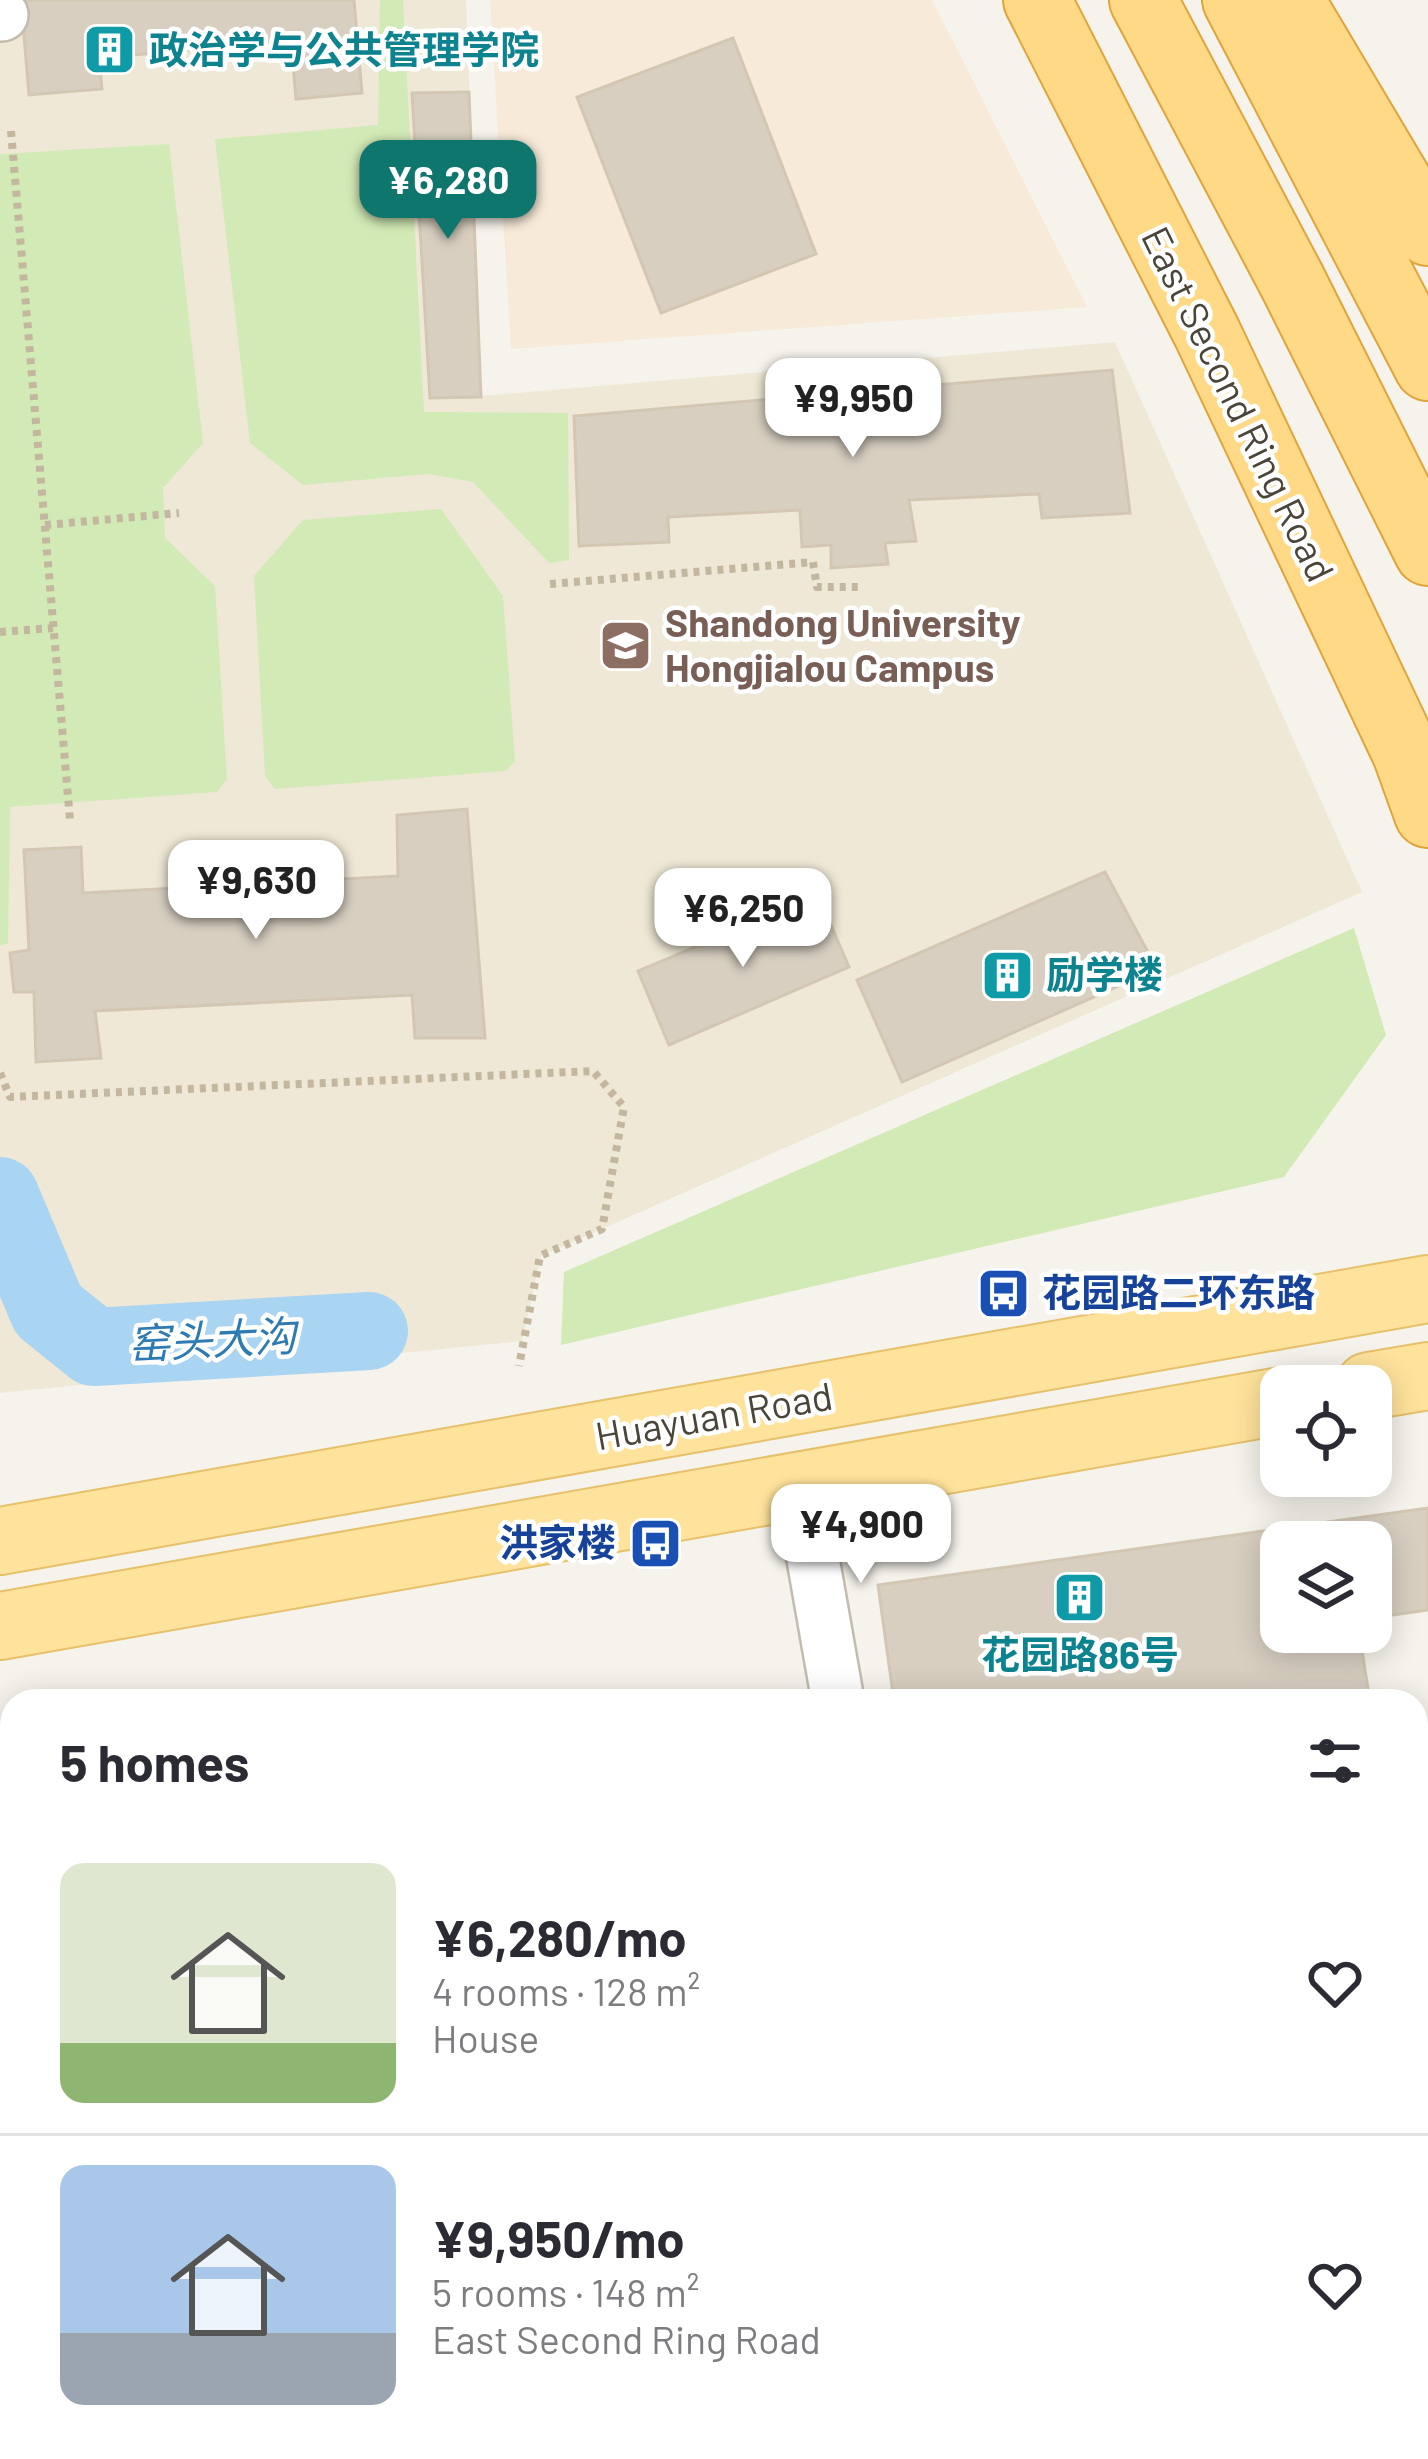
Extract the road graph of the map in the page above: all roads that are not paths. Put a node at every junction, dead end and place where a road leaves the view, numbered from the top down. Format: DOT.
graph roads {
  1 [pos="1037,0"];
  2 [pos="1143,0"];
  3 [pos="1236,0"];
  4 [pos="1290,0"];
  5 [pos="1428,232"];
  6 [pos="1428,367"];
  7 [pos="1428,551"];
  8 [pos="1428,814"];
  9 [pos="1428,1289"];
  10 [pos="1154,1339"];
  11 [pos="1428,1376"];
  12 [pos="1392,1382"];
  13 [pos="1260,1405"];
  14 [pos="1169,1421"];
  15 [pos="800,1485"];
  16 [pos="0,1541"];
  17 [pos="0,1626"];
  18 [pos="836,1689"];
  1 -- 8 [label="highway, East Second Ring Road"];
  2 -- 7 [label="highway"];
  3 -- 6 [label="highway"];
  4 -- 5 [label="highway"];
  9 -- 10 [label="main road, Huayuan Road"];
  10 -- 14 [label="main road"];
  10 -- 16 [label="main road, Huayuan Road"];
  11 -- 12 [label="main road"];
  13 -- 14 [label="main road, Huayuan Road"];
  14 -- 15 [label="main road, Huayuan Road"];
  15 -- 17 [label="main road, Huayuan Road"];
  15 -- 18 [label="street"];
}
